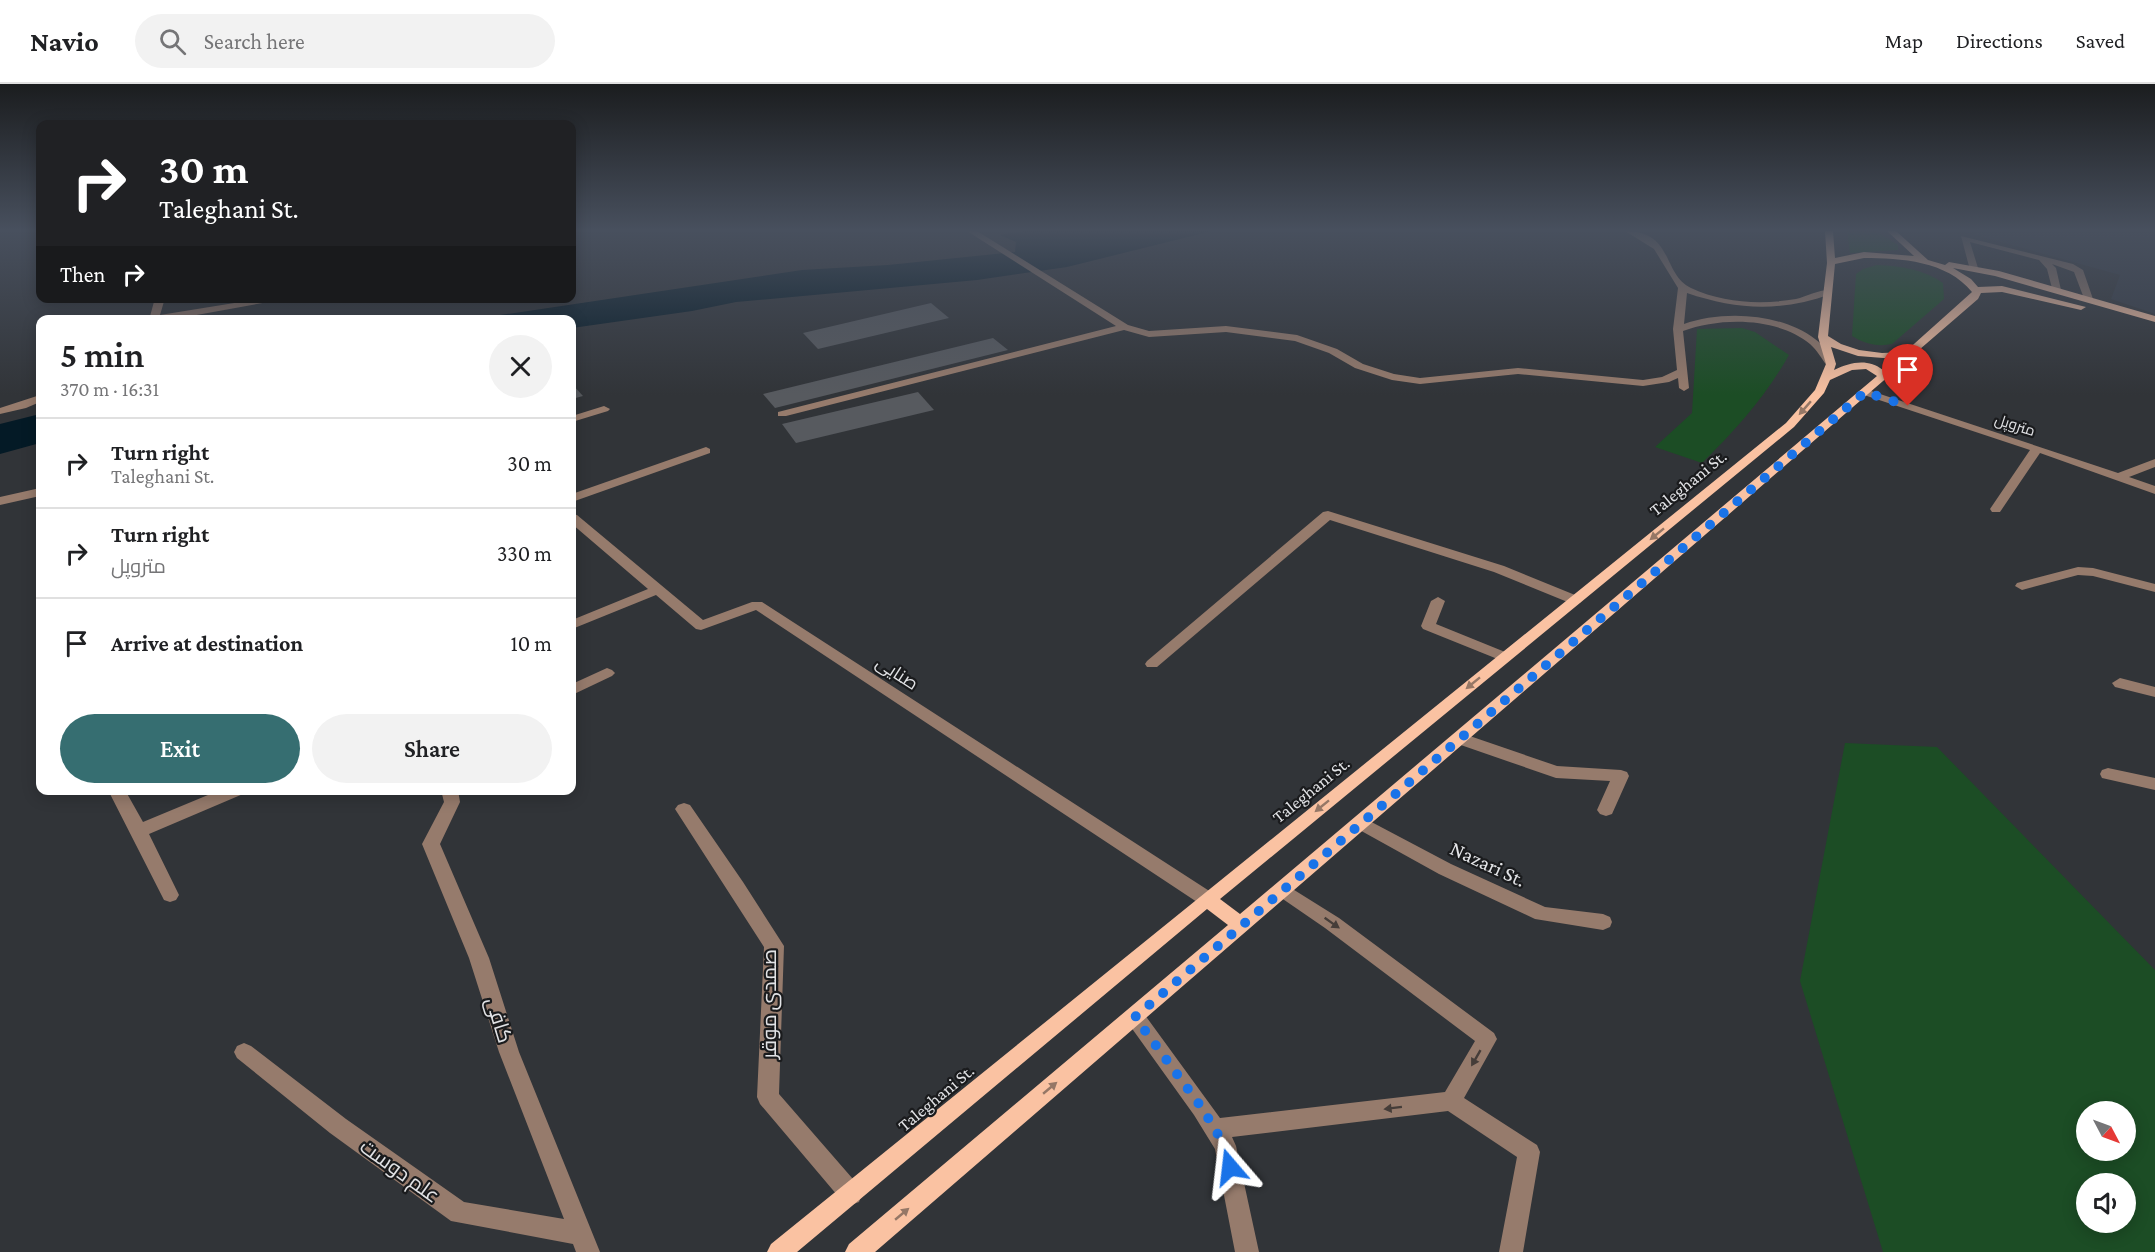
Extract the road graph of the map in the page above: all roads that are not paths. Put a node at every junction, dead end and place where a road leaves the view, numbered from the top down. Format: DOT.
graph roads {
  1 [pos="1057,286"];
  2 [pos="1829,286"];
  3 [pos="1972,286"];
  4 [pos="1997,286"];
  5 [pos="2040,286"];
  6 [pos="2055,286"];
  7 [pos="2083,286"];
  8 [pos="1683,288"];
  9 [pos="2002,289"];
  10 [pos="1976,290"];
  11 [pos="2056,290"];
  12 [pos="1828,292"];
  13 [pos="2088,299"];
  14 [pos="255,303"];
  15 [pos="179,315"];
  16 [pos="2155,319"];
  17 [pos="2155,326"];
  18 [pos="1124,327"];
  19 [pos="1678,329"];
  20 [pos="1823,337"];
  21 [pos="1909,354"];
  22 [pos="1829,370"];
  23 [pos="1682,371"];
  24 [pos="1882,375"];
  25 [pos="1684,388"];
  26 [pos="1865,392"];
  27 [pos="36,400"];
  28 [pos="604,409"];
  29 [pos="0,411"];
  30 [pos="782,414"];
  31 [pos="576,418"];
  32 [pos="2037,448"];
  33 [pos="705,451"];
  34 [pos="2155,463"];
  35 [pos="2117,477"];
  36 [pos="2155,490"];
  37 [pos="36,493"];
  38 [pos="576,497"];
  39 [pos="0,501"];
  40 [pos="1996,509"];
  41 [pos="576,521"];
  42 [pos="2022,586"];
  43 [pos="2155,588"];
  44 [pos="657,590"];
  45 [pos="1575,600"];
  46 [pos="1438,601"];
  47 [pos="576,623"];
  48 [pos="1505,657"];
  49 [pos="1152,664"];
  50 [pos="607,673"];
  51 [pos="2120,683"];
  52 [pos="576,688"];
  53 [pos="2155,692"];
  54 [pos="1461,739"];
  55 [pos="2108,774"];
  56 [pos="2155,784"];
  57 [pos="119,795"];
  58 [pos="225,795"];
  59 [pos="450,795"];
  60 [pos="684,809"];
  61 [pos="1606,810"];
  62 [pos="1362,824"];
  63 [pos="140,831"];
  64 [pos="1283,890"];
  65 [pos="170,895"];
  66 [pos="1207,899"];
  67 [pos="1603,922"];
  68 [pos="1242,925"];
  69 [pos="1135,1017"];
  70 [pos="244,1052"];
  71 [pos="1451,1101"];
  72 [pos="1215,1129"];
  73 [pos="851,1194"];
  74 [pos="584,1243"];
  75 [pos="779,1252"];
  76 [pos="857,1252"];
  77 [pos="1247,1252"];
  78 [pos="1511,1252"];
  1 -- 18 [label="street"];
  2 -- 12 [label="main road"];
  3 -- 10 [label="main road"];
  4 -- 9 [label="main road"];
  5 -- 11 [label="main road"];
  6 -- 11 [label="street"];
  7 -- 13 [label="street"];
  8 -- 12 [label="street"];
  8 -- 19 [label="street"];
  9 -- 10 [label="main road"];
  9 -- 17 [label="main road"];
  10 -- 21 [label="main road"];
  11 -- 13 [label="main road"];
  12 -- 20 [label="main road"];
  13 -- 16 [label="main road"];
  14 -- 15 [label="street"];
  18 -- 23 [label="street"];
  18 -- 30 [label="street"];
  19 -- 22 [label="street"];
  19 -- 23 [label="street"];
  20 -- 21 [label="main road"];
  20 -- 22 [label="main road"];
  21 -- 24 [label="main road"];
  22 -- 24 [label="main road"];
  22 -- 45 [label="main road, Taleghani St., one-way"];
  23 -- 25 [label="street"];
  24 -- 26 [label="main road"];
  26 -- 32 [label="street, متروپل"];
  26 -- 54 [label="main road"];
  27 -- 29 [label="street"];
  28 -- 31 [label="street"];
  32 -- 35 [label="street, متروپل"];
  32 -- 40 [label="street"];
  33 -- 38 [label="street"];
  34 -- 35 [label="street"];
  35 -- 36 [label="street, متروپل"];
  37 -- 39 [label="street"];
  41 -- 44 [label="street, صنایی"];
  42 -- 43 [label="street"];
  44 -- 47 [label="street"];
  44 -- 66 [label="street, صنایی"];
  45 -- 48 [label="main road, Taleghani St."];
  45 -- 49 [label="street"];
  46 -- 48 [label="street"];
  48 -- 66 [label="main road, Taleghani St., one-way"];
  50 -- 52 [label="street"];
  51 -- 53 [label="street"];
  54 -- 61 [label="street"];
  54 -- 62 [label="main road"];
  55 -- 56 [label="street"];
  57 -- 63 [label="street"];
  58 -- 63 [label="street"];
  59 -- 74 [label="street, کافی"];
  60 -- 73 [label="street, صمدی موقر"];
  62 -- 64 [label="main road"];
  62 -- 67 [label="street, Nazari St."];
  63 -- 65 [label="street"];
  64 -- 68 [label="main road"];
  64 -- 71 [label="street, one-way"];
  66 -- 68 [label="main road"];
  66 -- 73 [label="main road, Taleghani St."];
  68 -- 69 [label="main road"];
  69 -- 72 [label="street"];
  76 -- 69 [label="main road, one-way"];
  70 -- 74 [label="street, علم دوست"];
  71 -- 72 [label="street, one-way"];
  71 -- 78 [label="street"];
  72 -- 77 [label="street"];
  73 -- 75 [label="main road, Taleghani St."];
}
